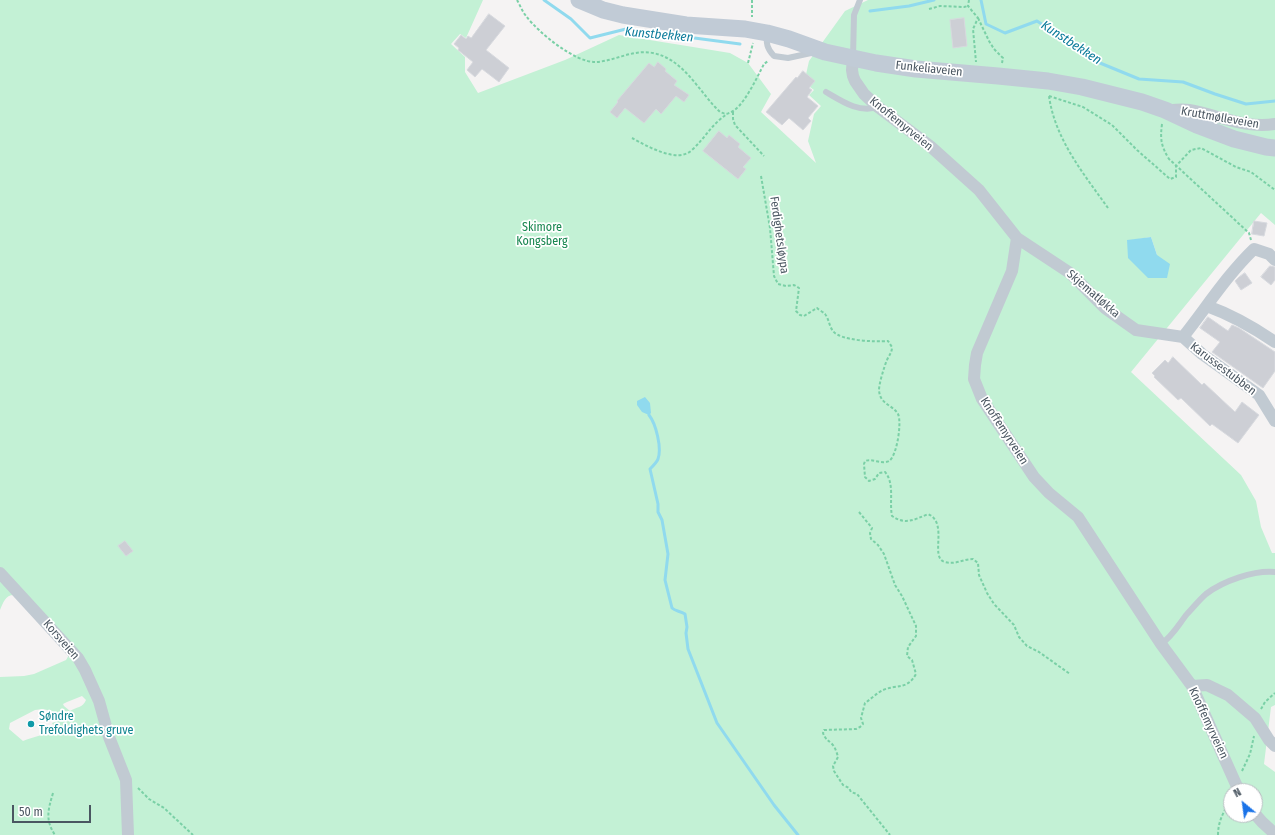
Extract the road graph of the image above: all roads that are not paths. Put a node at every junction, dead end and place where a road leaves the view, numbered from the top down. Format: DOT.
graph roads {
  1 [pos="580,0"];
  2 [pos="860,0"];
  3 [pos="767,33"];
  4 [pos="825,52"];
  5 [pos="853,58"];
  6 [pos="826,92"];
  7 [pos="878,107"];
  8 [pos="1165,110"];
  9 [pos="1275,124"];
  10 [pos="1275,148"];
  11 [pos="1017,238"];
  12 [pos="1275,260"];
  13 [pos="1207,306"];
  14 [pos="1183,337"];
  15 [pos="1275,342"];
  16 [pos="1271,412"];
  17 [pos="1275,421"];
  18 [pos="1275,572"];
  19 [pos="0,573"];
  20 [pos="1161,644"];
  21 [pos="1192,686"];
  22 [pos="1275,746"];
  23 [pos="1235,783"];
  24 [pos="1263,823"];
  25 [pos="1275,834"];
  26 [pos="128,835"];
  1 -- 3 [label="street, Funkeliaveien"];
  2 -- 5 [label="lane"];
  3 -- 4 [label="street, Funkeliaveien"];
  3 -- 4 [label="lane"];
  4 -- 5 [label="street, Funkeliaveien"];
  5 -- 7 [label="street, Knoffemyrveien"];
  5 -- 8 [label="street, Funkeliaveien"];
  6 -- 7 [label="lane"];
  7 -- 11 [label="street, Knoffemyrveien"];
  8 -- 9 [label="street, Kruttmølleveien"];
  8 -- 10 [label="street, Funkeliaveien"];
  11 -- 14 [label="street, Skjematløkka"];
  11 -- 20 [label="street, Knoffemyrveien"];
  12 -- 13 [label="street"];
  13 -- 14 [label="street"];
  13 -- 15 [label="street"];
  14 -- 16 [label="street, Karussestubben"];
  16 -- 17 [label="street, Karussestubben"];
  18 -- 20 [label="lane"];
  19 -- 26 [label="street, Korsveien"];
  20 -- 21 [label="street, Knoffemyrveien"];
  21 -- 22 [label="street"];
  21 -- 23 [label="street, Knoffemyrveien"];
  24 -- 25 [label="street"];
}
